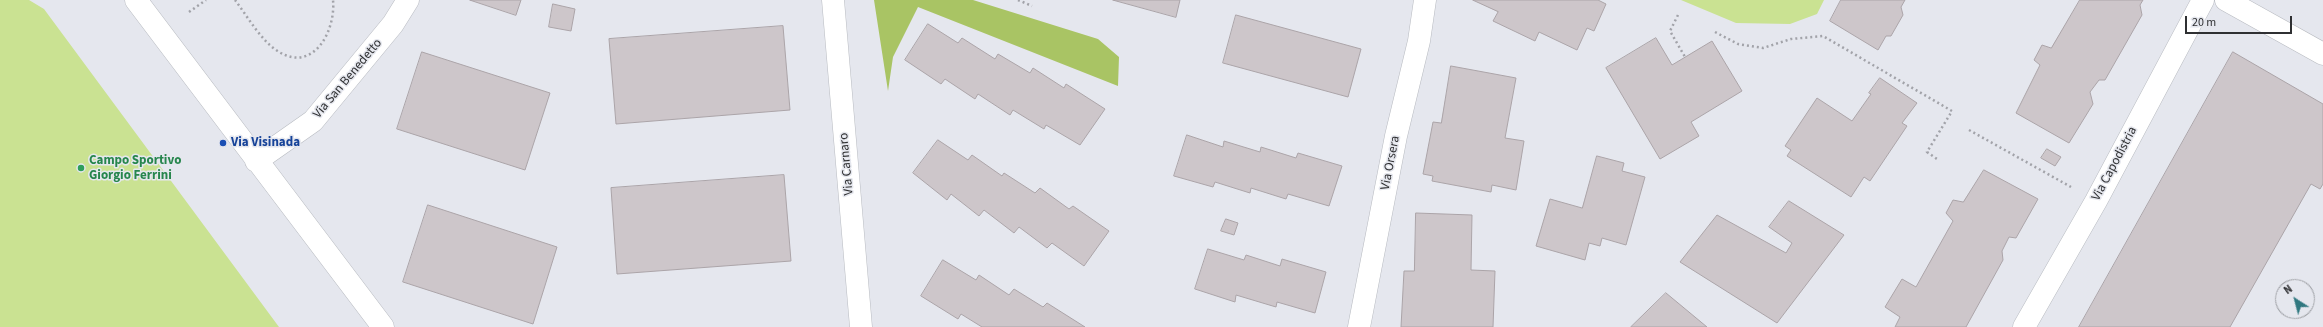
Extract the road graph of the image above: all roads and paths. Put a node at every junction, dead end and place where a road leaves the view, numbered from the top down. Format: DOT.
graph roads {
  1 [pos="136,0"];
  2 [pos="206,0"];
  3 [pos="235,0"];
  4 [pos="333,0"];
  5 [pos="408,0"];
  6 [pos="833,0"];
  7 [pos="1018,0"];
  8 [pos="1425,0"];
  9 [pos="2203,0"];
  10 [pos="2226,0"];
  11 [pos="1032,6"];
  12 [pos="189,12"];
  13 [pos="1678,15"];
  14 [pos="1714,32"];
  15 [pos="2323,54"];
  16 [pos="1685,57"];
  17 [pos="1969,130"];
  18 [pos="1937,158"];
  19 [pos="256,161"];
  20 [pos="2096,201"];
  21 [pos="383,327"];
  22 [pos="861,327"];
  23 [pos="1359,327"];
  24 [pos="2024,327"];
  1 -- 19 [label="street"];
  2 -- 12 [label="path"];
  3 -- 4 [label="path"];
  5 -- 19 [label="street, Via San Benedetto"];
  6 -- 22 [label="street, Via Carnaro"];
  7 -- 11 [label="path"];
  8 -- 23 [label="street, Via Orsera"];
  9 -- 20 [label="street, Via Capodistria"];
  10 -- 15 [label="street"];
  13 -- 16 [label="path"];
  14 -- 18 [label="path"];
  17 -- 20 [label="path"];
  19 -- 21 [label="street"];
  20 -- 24 [label="street, Via Capodistria"];
}
